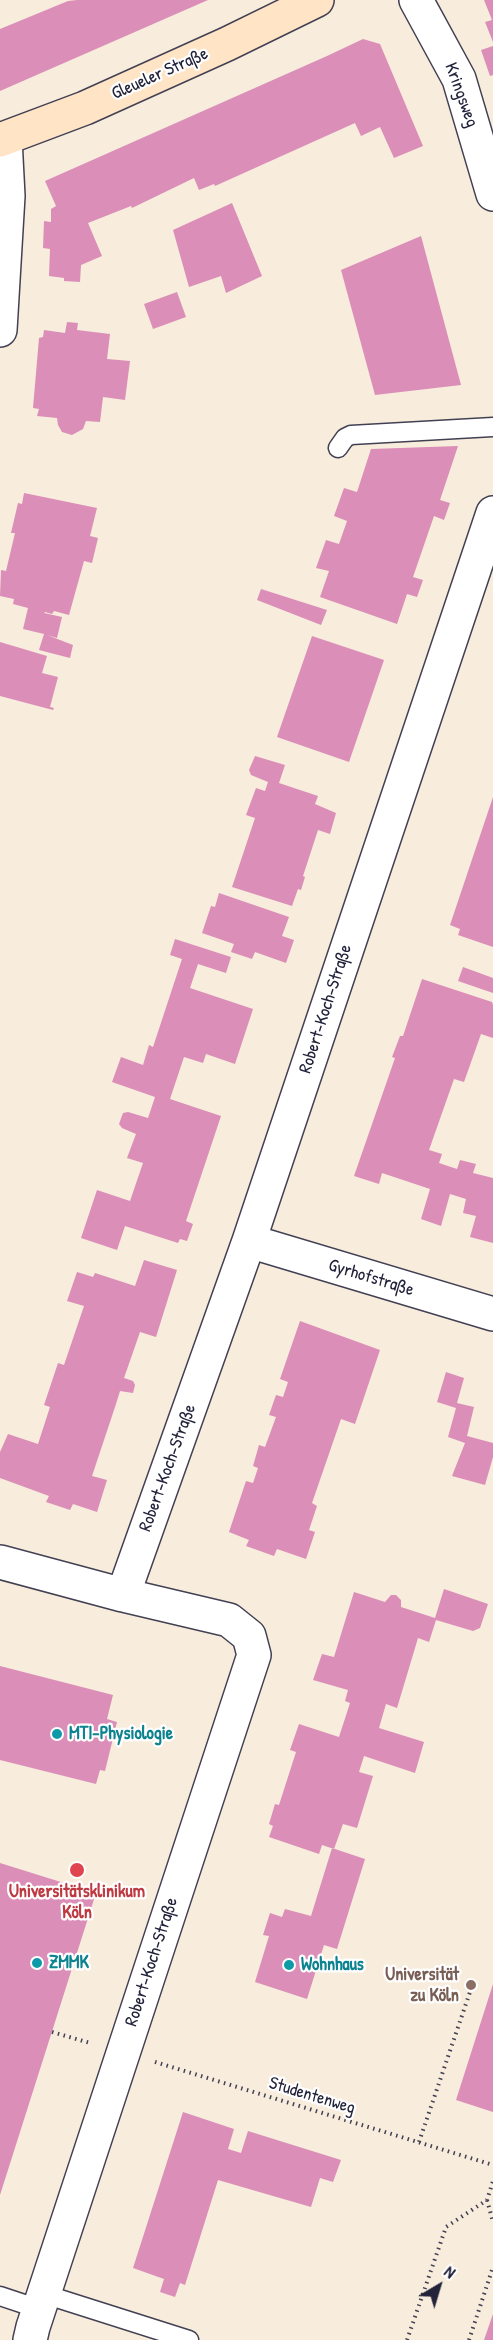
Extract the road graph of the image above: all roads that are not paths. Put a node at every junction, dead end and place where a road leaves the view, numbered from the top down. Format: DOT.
graph roads {
  1 [pos="317,0"];
  2 [pos="416,0"];
  3 [pos="2,140"];
  4 [pos="493,194"];
  5 [pos="0,330"];
  6 [pos="493,427"];
  7 [pos="338,448"];
  8 [pos="493,513"];
  9 [pos="249,1241"];
  10 [pos="493,1314"];
  11 [pos="0,1562"];
  12 [pos="123,1595"];
  13 [pos="0,2296"];
  14 [pos="42,2302"];
  15 [pos="30,2340"];
  16 [pos="189,2340"];
  1 -- 3 [label="main road, Gleueler Straße"];
  2 -- 4 [label="street, Kringsweg"];
  3 -- 5 [label="street"];
  6 -- 7 [label="lane"];
  8 -- 9 [label="street, Robert-Koch-Straße"];
  9 -- 10 [label="street, Gyrhofstraße"];
  9 -- 12 [label="street, Robert-Koch-Straße"];
  11 -- 12 [label="street"];
  12 -- 14 [label="street, Robert-Koch-Straße"];
  13 -- 14 [label="lane"];
  14 -- 15 [label="street, Robert-Koch-Straße"];
  14 -- 16 [label="lane"];
}
